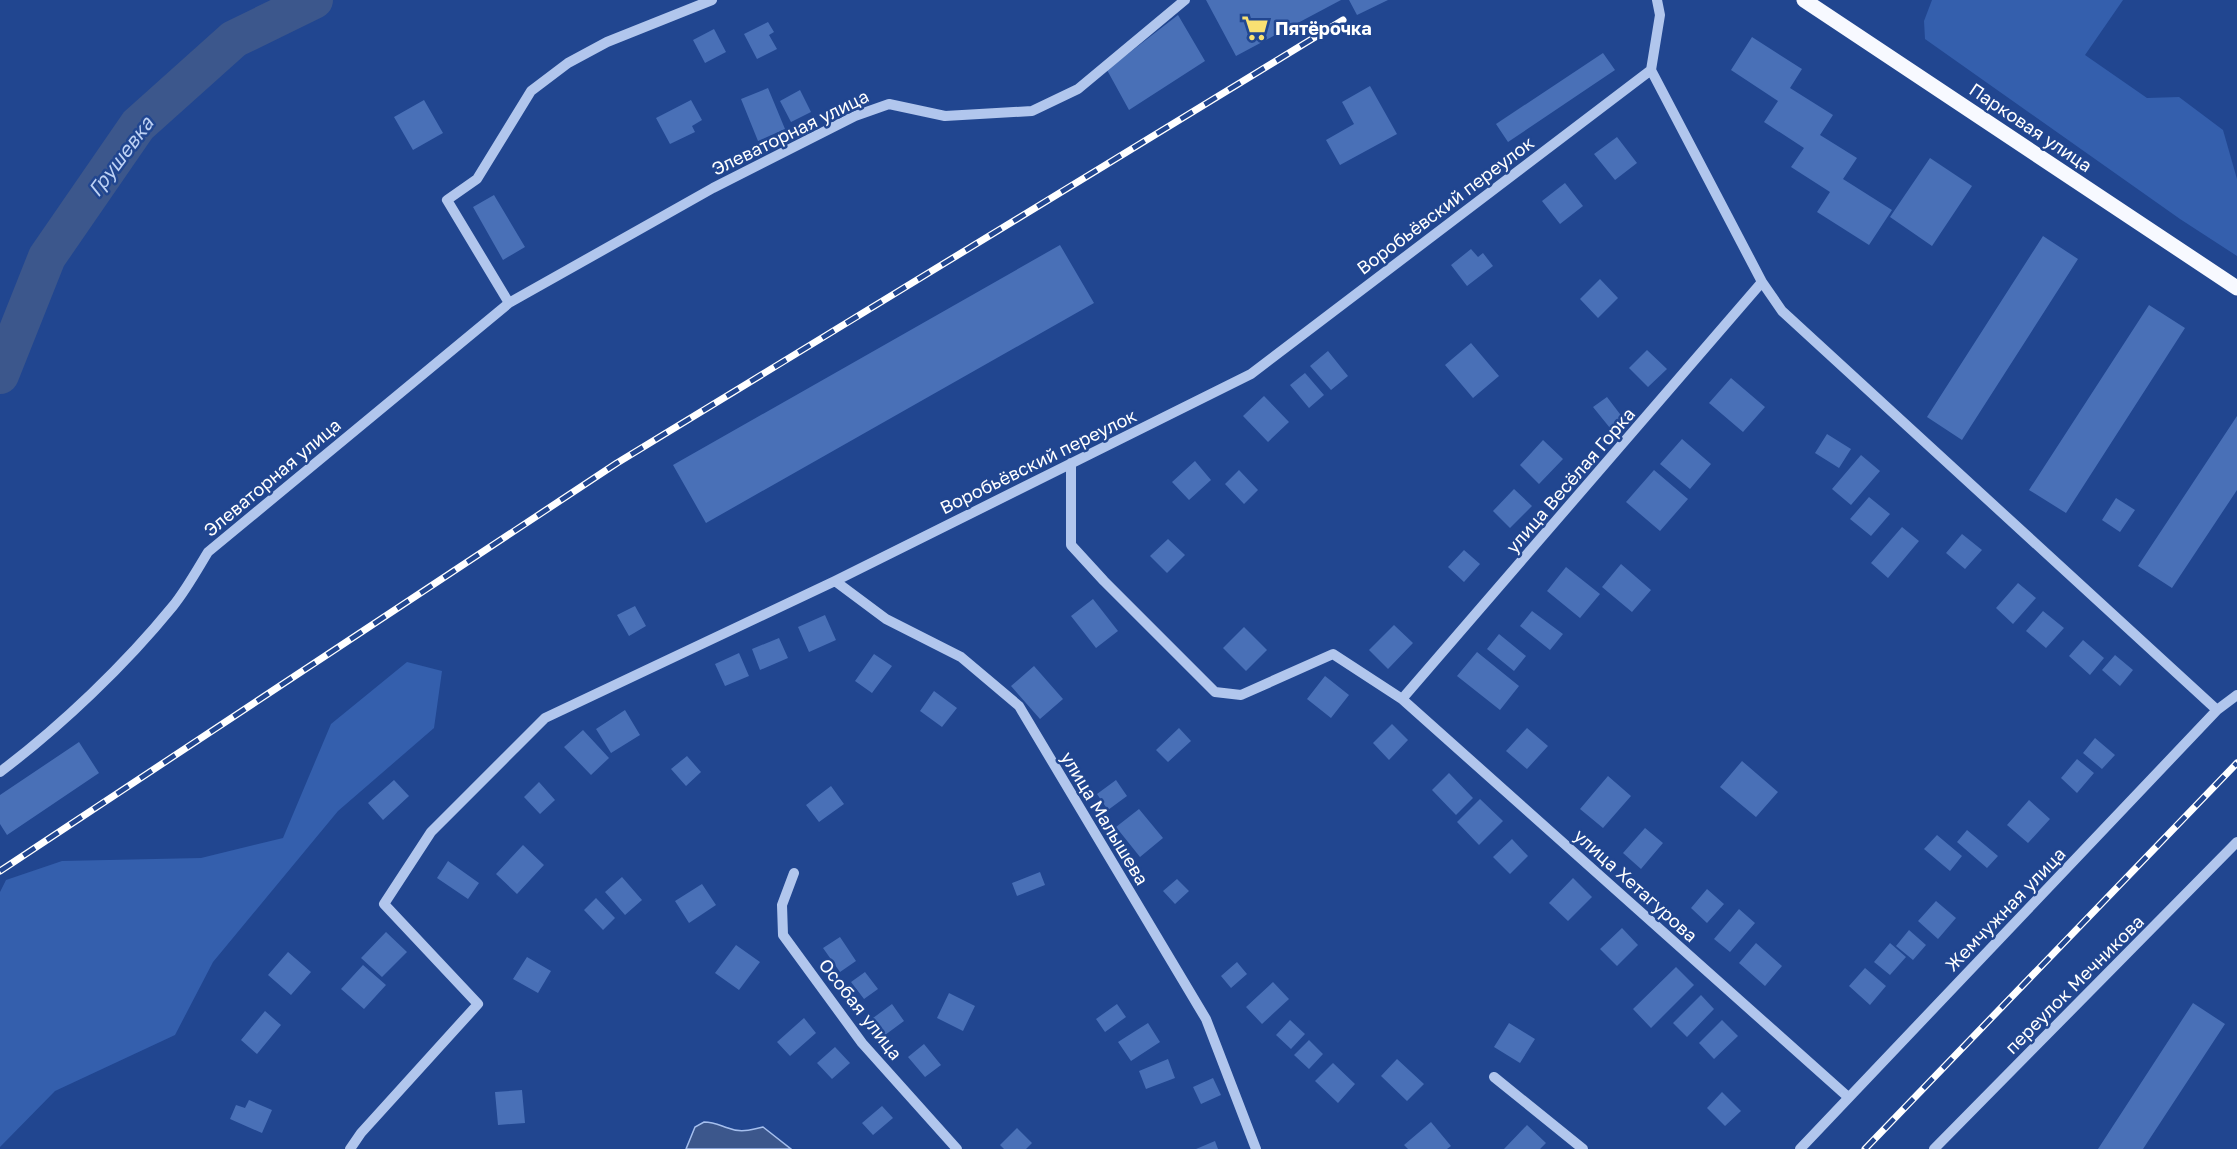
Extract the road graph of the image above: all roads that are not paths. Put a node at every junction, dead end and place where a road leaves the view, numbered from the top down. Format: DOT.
graph roads {
  1 [pos="712,0"];
  2 [pos="1185,0"];
  3 [pos="1657,0"];
  4 [pos="1804,0"];
  5 [pos="1651,70"];
  6 [pos="1762,282"];
  7 [pos="2237,288"];
  8 [pos="509,303"];
  9 [pos="1071,463"];
  10 [pos="835,581"];
  11 [pos="2237,695"];
  12 [pos="1402,699"];
  13 [pos="2217,710"];
  14 [pos="0,771"];
  15 [pos="2237,842"];
  16 [pos="794,873"];
  17 [pos="1494,1077"];
  18 [pos="1848,1096"];
  19 [pos="350,1149"];
  20 [pos="957,1149"];
  21 [pos="1256,1149"];
  22 [pos="1583,1149"];
  23 [pos="1800,1149"];
  24 [pos="1934,1149"];
  1 -- 8 [label="street"];
  2 -- 8 [label="street, Элеваторная улица"];
  3 -- 5 [label="street"];
  4 -- 7 [label="main road, Парковая улица"];
  5 -- 6 [label="street"];
  5 -- 9 [label="street, Воробьёвский переулок"];
  6 -- 12 [label="street, улица Весёлая Горка"];
  6 -- 13 [label="street"];
  8 -- 14 [label="street, Элеваторная улица"];
  9 -- 10 [label="street, Воробьёвский переулок"];
  9 -- 12 [label="street, улица Хетагурова"];
  10 -- 19 [label="street, Воробьёвский переулок"];
  10 -- 21 [label="street, улица Малышева"];
  11 -- 13 [label="street, Жемчужная улица"];
  12 -- 18 [label="street, улица Хетагурова"];
  13 -- 18 [label="street, Жемчужная улица"];
  15 -- 24 [label="street, переулок Мечникова"];
  16 -- 20 [label="street, Особая улица"];
  17 -- 22 [label="street"];
  18 -- 23 [label="street, Жемчужная улица"];
}
